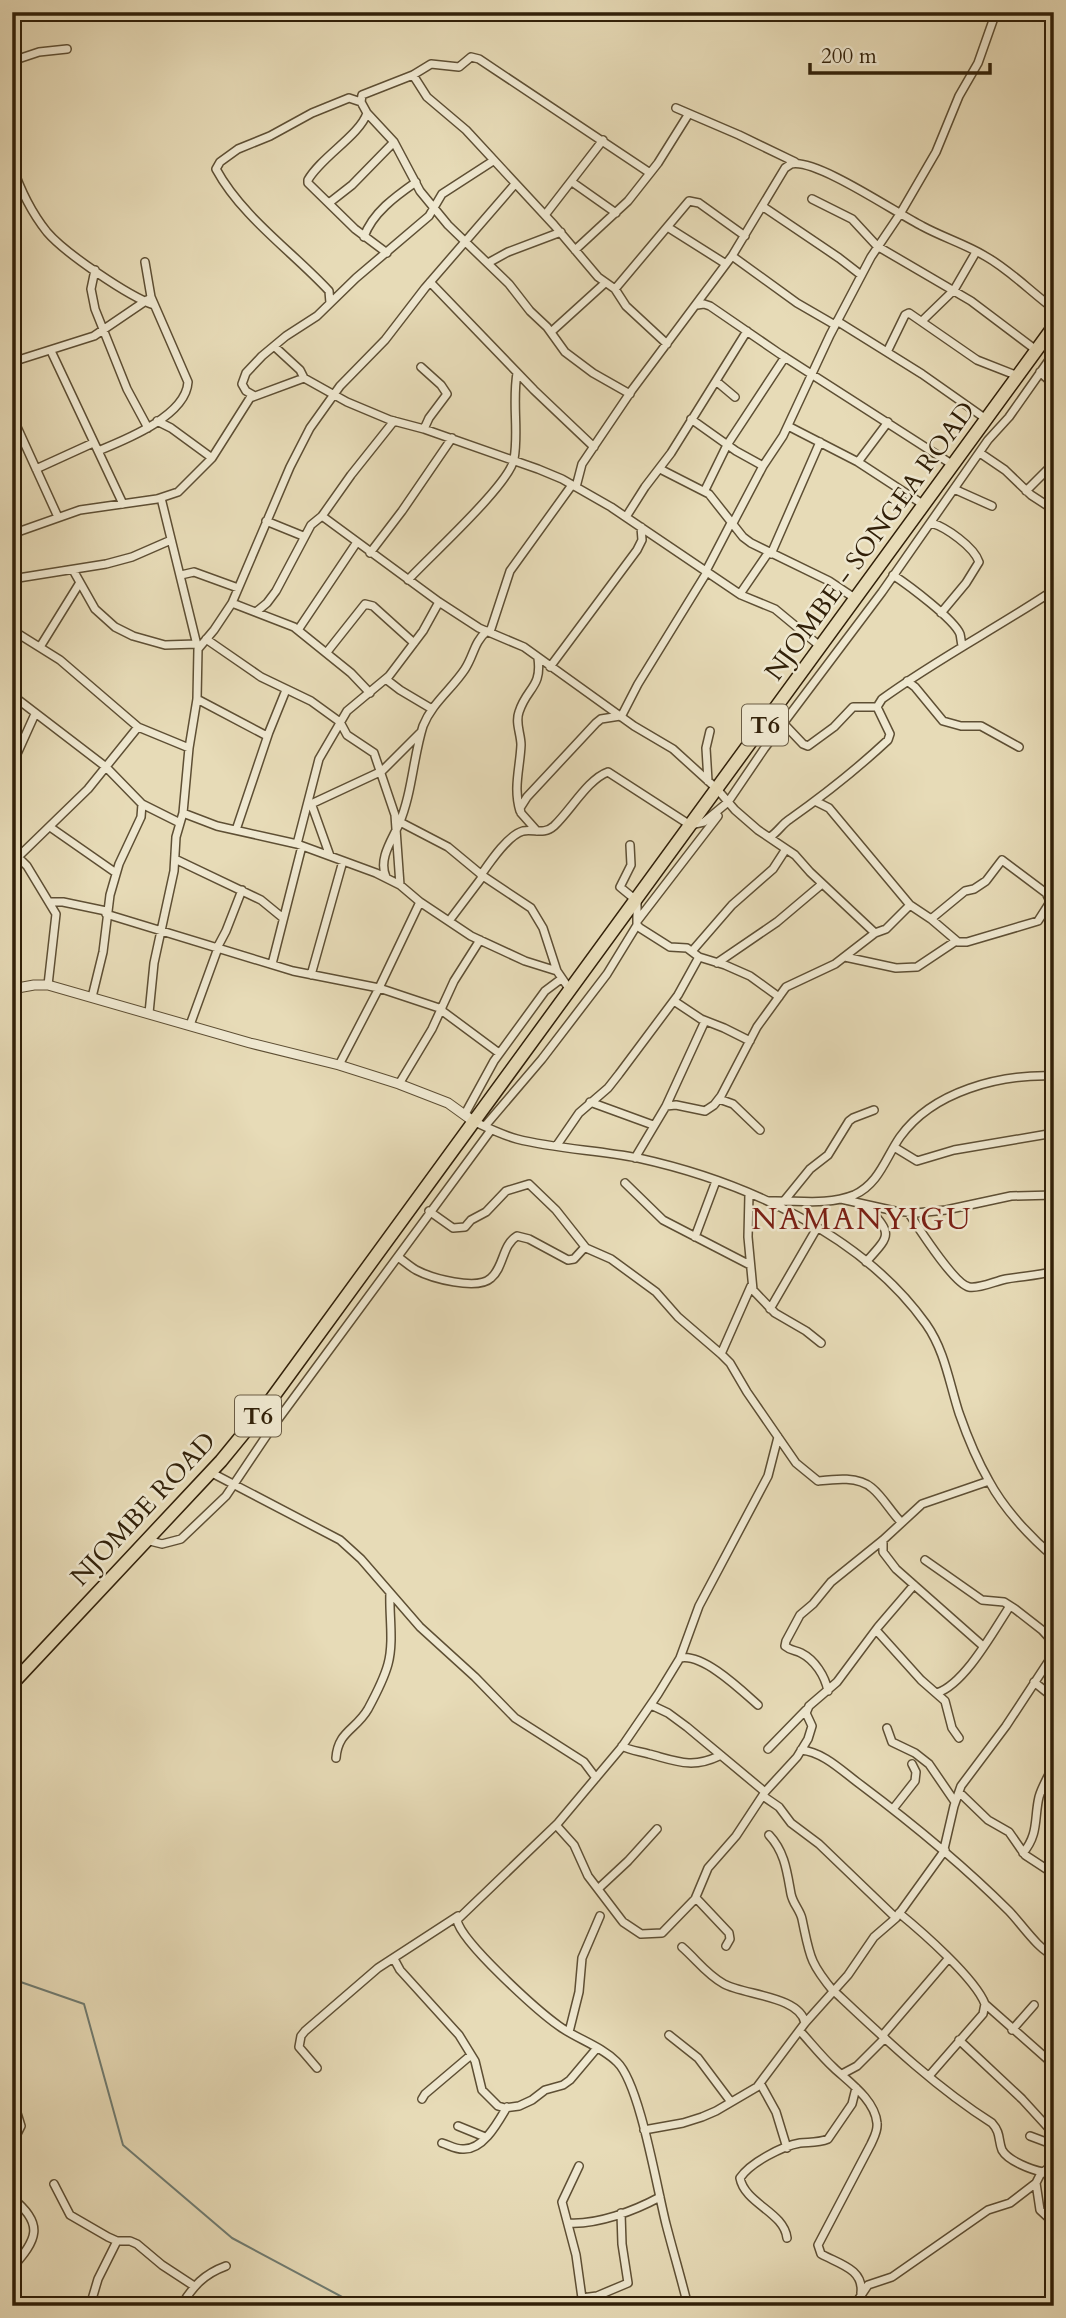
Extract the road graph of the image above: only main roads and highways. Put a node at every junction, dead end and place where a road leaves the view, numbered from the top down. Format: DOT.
graph roads {
  1 [pos="1054,326"];
  2 [pos="1046,349"];
  3 [pos="479,1123"];
  4 [pos="12,1684"];
  1 -- 2 [label="highway, NJOMBE - SONGEA ROAD / T6"];
  2 -- 3 [label="highway, NJOMBE - SONGEA ROAD / T6"];
  3 -- 4 [label="highway, NJOMBE ROAD / T6"];
}
